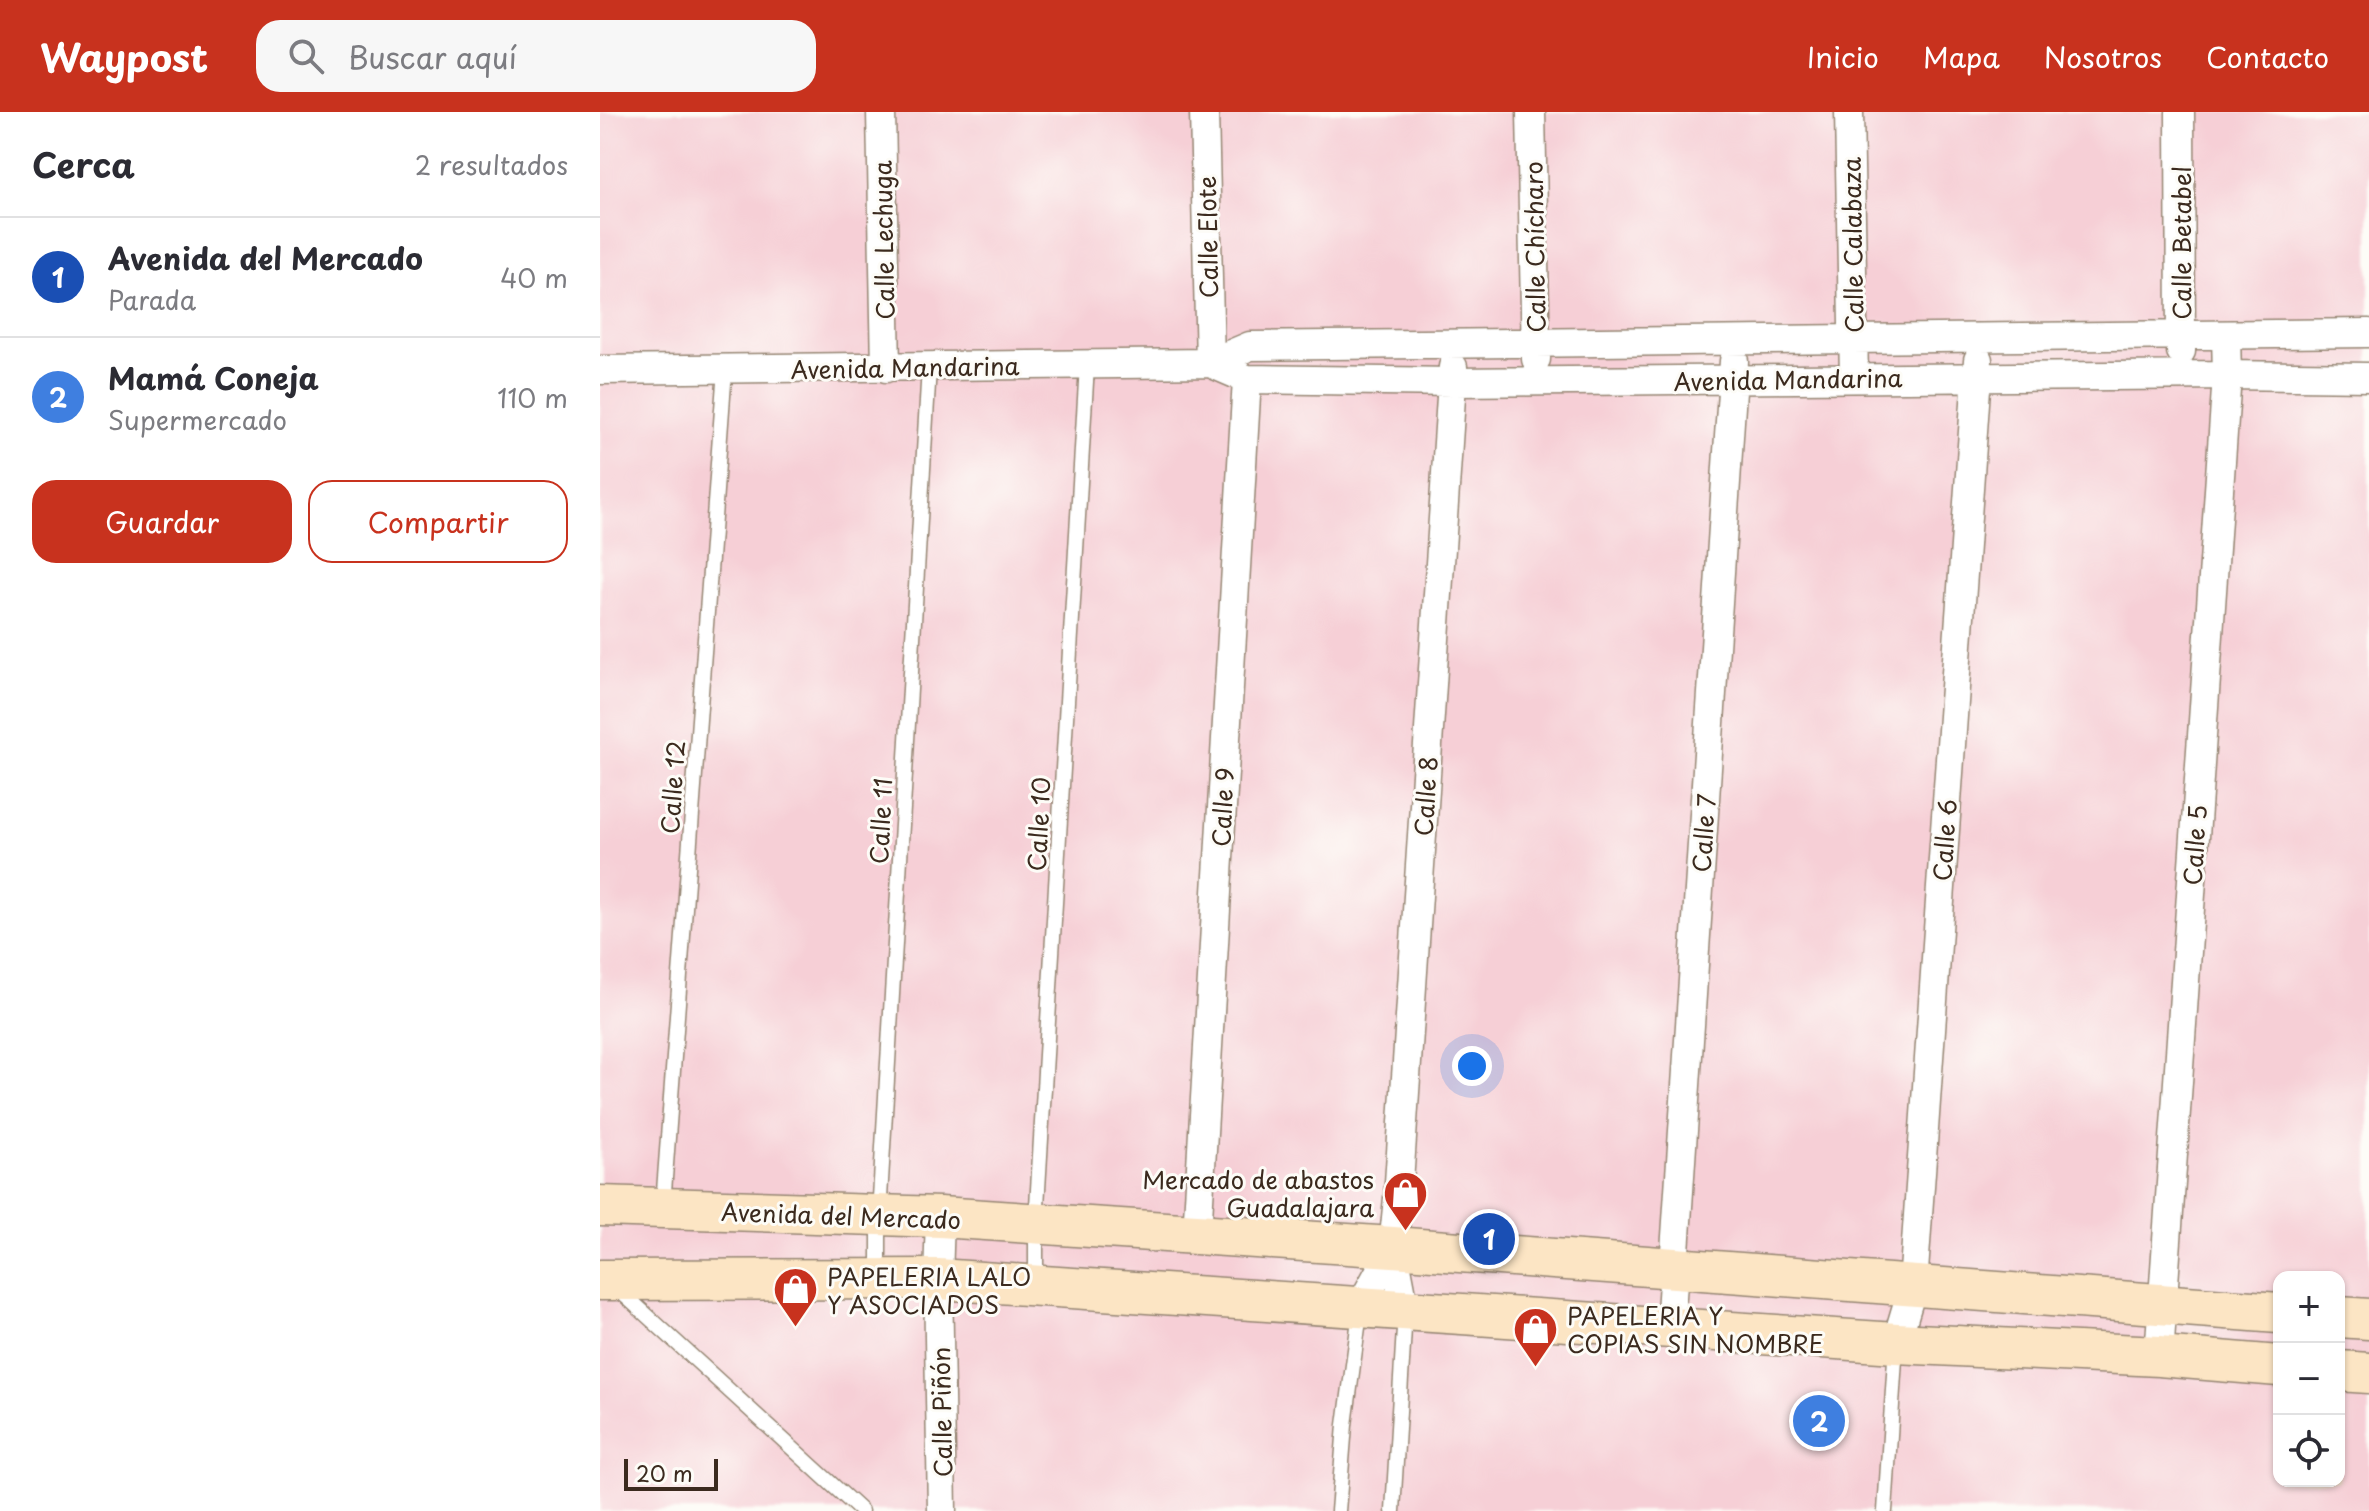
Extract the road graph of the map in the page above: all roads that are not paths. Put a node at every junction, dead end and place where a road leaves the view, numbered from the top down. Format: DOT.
graph roads {
  1 [pos="881,112"];
  2 [pos="1204,112"];
  3 [pos="1531,112"];
  4 [pos="1849,112"];
  5 [pos="2180,112"];
  6 [pos="2369,333"];
  7 [pos="2181,335"];
  8 [pos="2226,335"];
  9 [pos="1980,336"];
  10 [pos="1855,337"];
  11 [pos="1735,339"];
  12 [pos="1536,341"];
  13 [pos="1452,346"];
  14 [pos="1210,363"];
  15 [pos="1087,365"];
  16 [pos="929,367"];
  17 [pos="886,368"];
  18 [pos="725,369"];
  19 [pos="600,370"];
  20 [pos="2181,375"];
  21 [pos="2227,375"];
  22 [pos="1977,377"];
  23 [pos="2369,377"];
  24 [pos="1854,378"];
  25 [pos="1247,379"];
  26 [pos="1732,379"];
  27 [pos="1454,382"];
  28 [pos="1537,382"];
  29 [pos="600,1206"];
  30 [pos="663,1209"];
  31 [pos="879,1215"];
  32 [pos="940,1217"];
  33 [pos="1036,1223"];
  34 [pos="1197,1235"];
  35 [pos="1393,1247"];
  36 [pos="1674,1269"];
  37 [pos="879,1279"];
  38 [pos="938,1279"];
  39 [pos="604,1280"];
  40 [pos="1036,1286"];
  41 [pos="1913,1286"];
  42 [pos="2162,1304"];
  43 [pos="1360,1307"];
  44 [pos="1405,1310"];
  45 [pos="2273,1313"];
  46 [pos="2345,1317"];
  47 [pos="2369,1319"];
  48 [pos="1670,1327"];
  49 [pos="1896,1343"];
  50 [pos="2159,1356"];
  51 [pos="2273,1366"];
  52 [pos="2345,1371"];
  53 [pos="2369,1373"];
  54 [pos="861,1511"];
  55 [pos="942,1511"];
  56 [pos="1338,1511"];
  57 [pos="1393,1511"];
  58 [pos="1885,1511"];
  1 -- 17 [label="street, Calle Lechuga"];
  2 -- 14 [label="street, Calle Elote"];
  3 -- 12 [label="street, Calle Chícharo"];
  4 -- 10 [label="street, Calle Calabaza"];
  5 -- 7 [label="street, Calle Betabel"];
  6 -- 8 [label="street, Avenida Mandarina"];
  7 -- 8 [label="street, Avenida Mandarina"];
  7 -- 9 [label="street, Avenida Mandarina"];
  7 -- 20 [label="street, Calle Betabel"];
  8 -- 21 [label="street, Calle 5"];
  9 -- 10 [label="street, Avenida Mandarina"];
  9 -- 22 [label="street, Calle 6"];
  10 -- 11 [label="street, Avenida Mandarina"];
  10 -- 24 [label="street, Calle Calabaza"];
  11 -- 12 [label="street, Avenida Mandarina"];
  11 -- 26 [label="street, Calle 7"];
  12 -- 13 [label="street, Avenida Mandarina"];
  12 -- 28 [label="street, Calle Chícharo"];
  13 -- 14 [label="street, Avenida Mandarina"];
  13 -- 27 [label="street, Calle 8"];
  14 -- 15 [label="street, Avenida Mandarina"];
  14 -- 25 [label="street, Avenida Mandarina"];
  15 -- 16 [label="street, Avenida Mandarina"];
  15 -- 33 [label="lane, Calle 10"];
  16 -- 17 [label="street, Avenida Mandarina"];
  16 -- 31 [label="lane, Calle 11"];
  17 -- 18 [label="street, Avenida Mandarina"];
  18 -- 19 [label="street, Avenida Mandarina"];
  18 -- 30 [label="lane, Calle 12"];
  20 -- 21 [label="street, Avenida Mandarina"];
  20 -- 22 [label="street, Avenida Mandarina"];
  21 -- 23 [label="street, Avenida Mandarina"];
  21 -- 42 [label="street, Calle 5"];
  22 -- 24 [label="street, Avenida Mandarina"];
  22 -- 41 [label="street, Calle 6"];
  24 -- 26 [label="street, Avenida Mandarina"];
  25 -- 27 [label="street, Avenida Mandarina"];
  25 -- 34 [label="street, Calle 9"];
  26 -- 28 [label="street, Avenida Mandarina"];
  26 -- 36 [label="street, Calle 7"];
  27 -- 28 [label="street, Avenida Mandarina"];
  27 -- 35 [label="street, Calle 8"];
  29 -- 30 [label="street, Avenida del Mercado"];
  30 -- 31 [label="street, Avenida del Mercado"];
  31 -- 32 [label="street, Avenida del Mercado"];
  31 -- 37 [label="lane, Calle 11"];
  32 -- 33 [label="street, Avenida del Mercado"];
  32 -- 38 [label="street, Calle Piñón"];
  33 -- 34 [label="street, Avenida del Mercado"];
  33 -- 40 [label="lane, Calle 10"];
  34 -- 35 [label="street, Avenida del Mercado"];
  35 -- 36 [label="street, Avenida del Mercado"];
  35 -- 43 [label="street, Calle 8"];
  35 -- 44 [label="street, Calle 8"];
  36 -- 41 [label="street, Avenida del Mercado"];
  36 -- 48 [label="street, Calle 7"];
  37 -- 38 [label="street"];
  37 -- 39 [label="street"];
  38 -- 40 [label="street"];
  38 -- 55 [label="street, Calle Piñón"];
  39 -- 54 [label="lane"];
  40 -- 43 [label="street"];
  41 -- 42 [label="street, Avenida del Mercado"];
  41 -- 49 [label="street, Calle 6"];
  42 -- 45 [label="street, Avenida del Mercado"];
  42 -- 50 [label="street, Calle 5"];
  43 -- 44 [label="street"];
  43 -- 56 [label="lane"];
  44 -- 48 [label="street"];
  44 -- 57 [label="lane"];
  46 -- 47 [label="street"];
  48 -- 49 [label="street"];
  49 -- 50 [label="street"];
  49 -- 58 [label="lane"];
  50 -- 51 [label="street"];
  52 -- 53 [label="street"];
}
